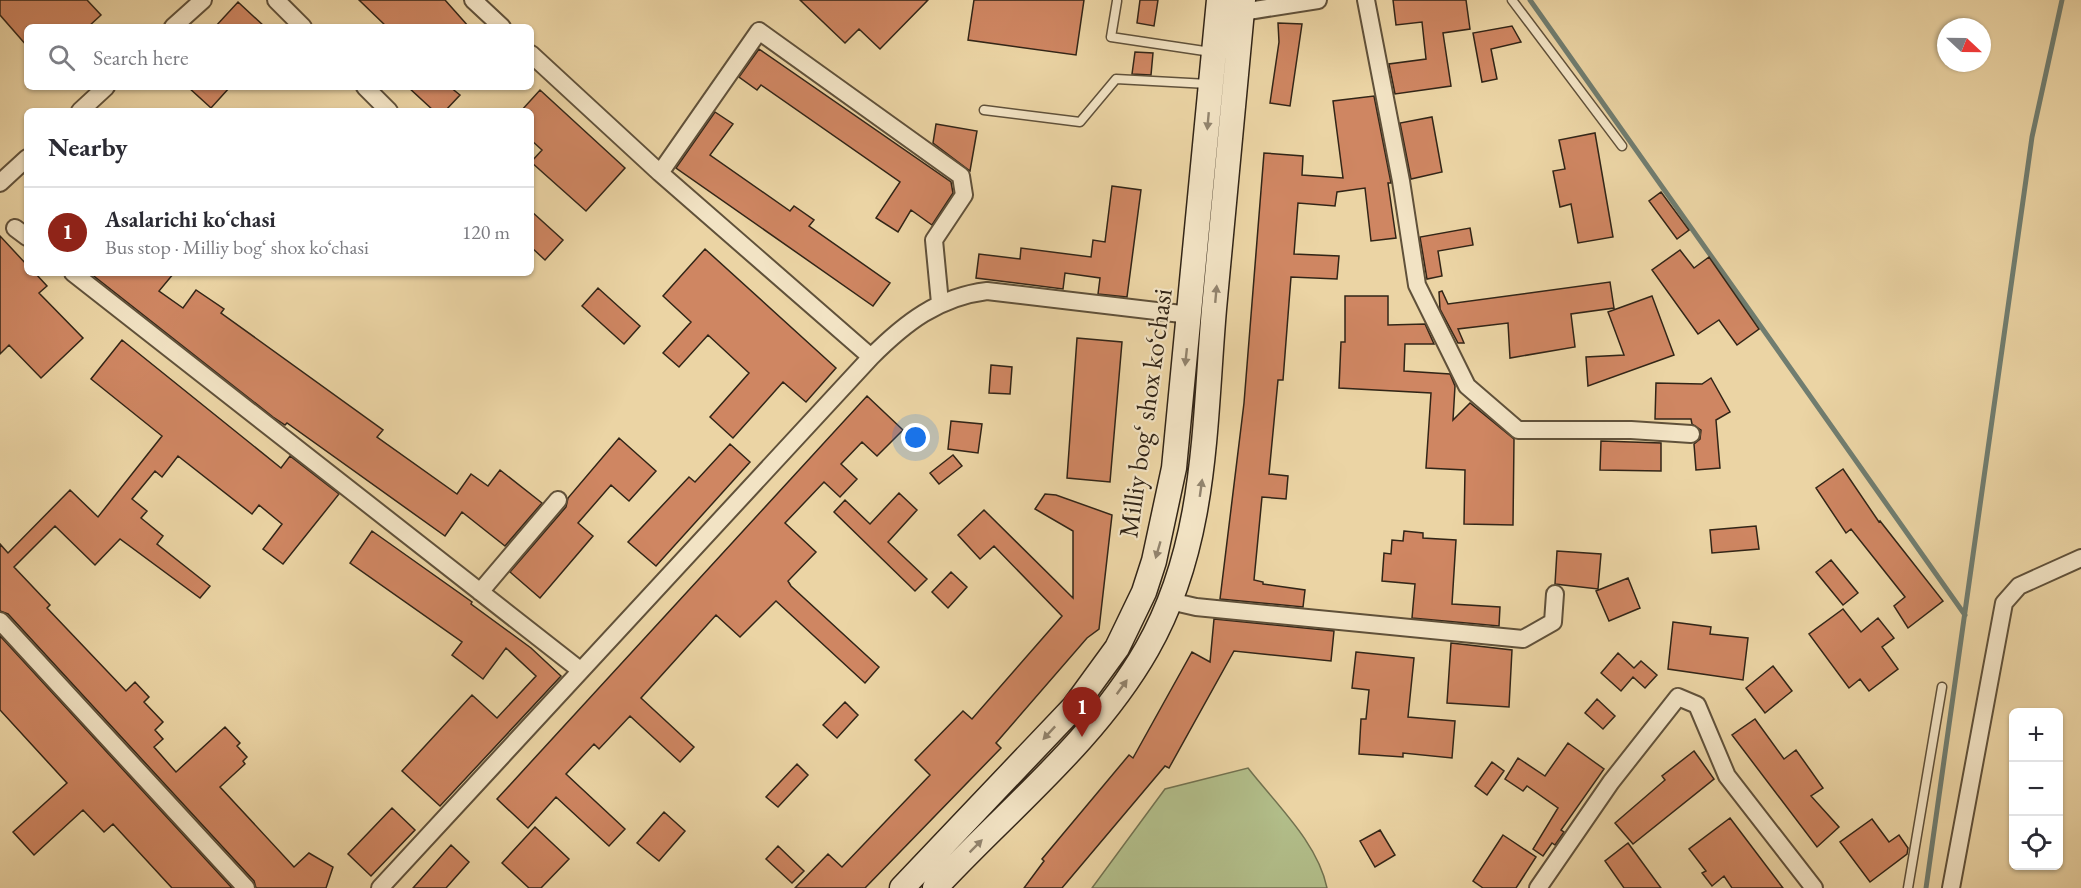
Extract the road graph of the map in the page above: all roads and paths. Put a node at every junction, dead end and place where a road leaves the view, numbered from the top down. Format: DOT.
graph roads {
  1 [pos="203,0"];
  2 [pos="276,0"];
  3 [pos="473,0"];
  4 [pos="1219,0"];
  5 [pos="1318,0"];
  6 [pos="1366,0"];
  7 [pos="1512,0"];
  8 [pos="1117,1"];
  9 [pos="1243,6"];
  10 [pos="176,24"];
  11 [pos="300,24"];
  12 [pos="499,24"];
  13 [pos="1215,53"];
  14 [pos="534,57"];
  15 [pos="1212,84"];
  16 [pos="103,90"];
  17 [pos="368,90"];
  18 [pos="83,108"];
  19 [pos="386,108"];
  20 [pos="984,110"];
  21 [pos="1622,146"];
  22 [pos="24,161"];
  23 [pos="660,173"];
  24 [pos="0,183"];
  25 [pos="77,276"];
  26 [pos="940,303"];
  27 [pos="1190,315"];
  28 [pos="871,357"];
  29 [pos="1692,434"];
  30 [pos="558,500"];
  31 [pos="2081,558"];
  32 [pos="480,592"];
  33 [pos="1555,594"];
  34 [pos="1170,601"];
  35 [pos="0,621"];
  36 [pos="580,670"];
  37 [pos="1942,687"];
  38 [pos="927,862"];
  39 [pos="944,885"];
  40 [pos="246,888"];
  41 [pos="380,888"];
  42 [pos="902,888"];
  43 [pos="1538,888"];
  44 [pos="1814,888"];
  45 [pos="1908,888"];
  46 [pos="1951,888"];
  1 -- 10 [label="street"];
  2 -- 11 [label="street"];
  3 -- 12 [label="street"];
  4 -- 13 [label="main road, Milliy bog‘ shox ko‘chasi"];
  5 -- 9 [label="street"];
  6 -- 29 [label="street"];
  7 -- 21 [label="lane"];
  8 -- 13 [label="lane"];
  34 -- 9 [label="main road, Milliy bog‘ shox ko‘chasi, one-way"];
  13 -- 15 [label="main road, Milliy bog‘ shox ko‘chasi"];
  14 -- 23 [label="street"];
  15 -- 20 [label="lane"];
  15 -- 27 [label="main road, Milliy bog‘ shox ko‘chasi, one-way"];
  16 -- 18 [label="street"];
  17 -- 19 [label="street"];
  22 -- 24 [label="street"];
  23 -- 26 [label="street"];
  23 -- 28 [label="street"];
  25 -- 32 [label="street"];
  26 -- 27 [label="street"];
  26 -- 28 [label="street"];
  27 -- 38 [label="main road, Milliy bog‘ shox ko‘chasi, one-way"];
  28 -- 36 [label="street"];
  30 -- 32 [label="street"];
  31 -- 46 [label="street"];
  32 -- 36 [label="street"];
  33 -- 34 [label="street"];
  39 -- 34 [label="main road, Milliy bog‘ shox ko‘chasi, one-way"];
  35 -- 40 [label="street"];
  36 -- 41 [label="street"];
  37 -- 45 [label="lane"];
  38 -- 39 [label="street"];
  38 -- 42 [label="main road, Milliy bog‘ shox ko‘chasi"];
  43 -- 44 [label="street"];
}
